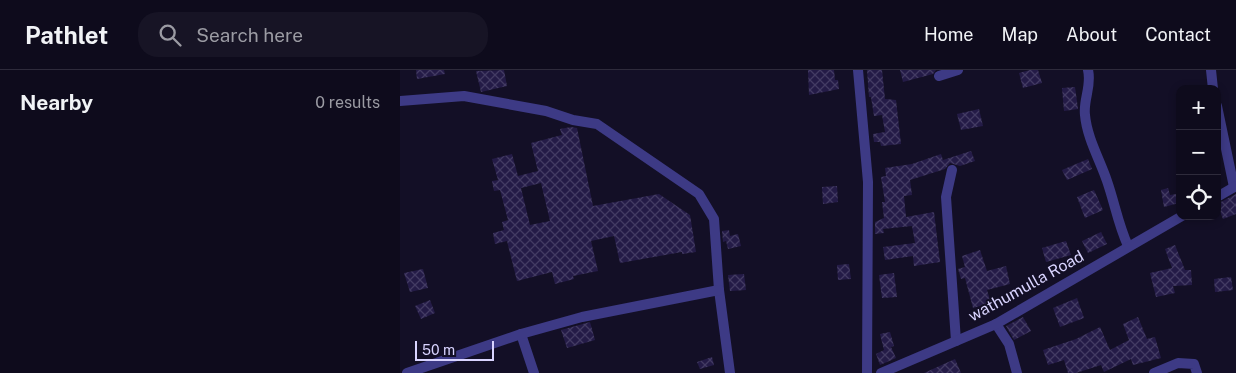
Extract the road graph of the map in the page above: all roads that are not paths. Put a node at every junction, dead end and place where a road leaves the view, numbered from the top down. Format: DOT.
graph roads {
  1 [pos="858,70"];
  2 [pos="958,70"];
  3 [pos="1088,70"];
  4 [pos="1211,70"];
  5 [pos="939,76"];
  6 [pos="1213,85"];
  7 [pos="400,101"];
  8 [pos="1221,124"];
  9 [pos="952,170"];
  10 [pos="1235,187"];
  11 [pos="1221,194"];
  12 [pos="1176,219"];
  13 [pos="1128,246"];
  14 [pos="719,290"];
  15 [pos="996,324"];
  16 [pos="521,334"];
  17 [pos="956,340"];
  18 [pos="407,373"];
  19 [pos="534,373"];
  20 [pos="730,373"];
  21 [pos="867,373"];
  22 [pos="881,373"];
  23 [pos="1017,373"];
  24 [pos="1154,373"];
  25 [pos="1196,373"];
  1 -- 21 [label="street"];
  2 -- 5 [label="street"];
  3 -- 13 [label="street"];
  4 -- 6 [label="street"];
  7 -- 14 [label="street"];
  8 -- 10 [label="street"];
  9 -- 17 [label="street"];
  10 -- 11 [label="street"];
  12 -- 13 [label="street, wathumulla Road"];
  13 -- 15 [label="street, wathumulla Road"];
  14 -- 16 [label="street"];
  14 -- 20 [label="street"];
  15 -- 17 [label="street, wathumulla Road"];
  15 -- 23 [label="street"];
  16 -- 18 [label="street"];
  16 -- 19 [label="street"];
  17 -- 22 [label="street, wathumulla Road"];
  24 -- 25 [label="street"];
}
